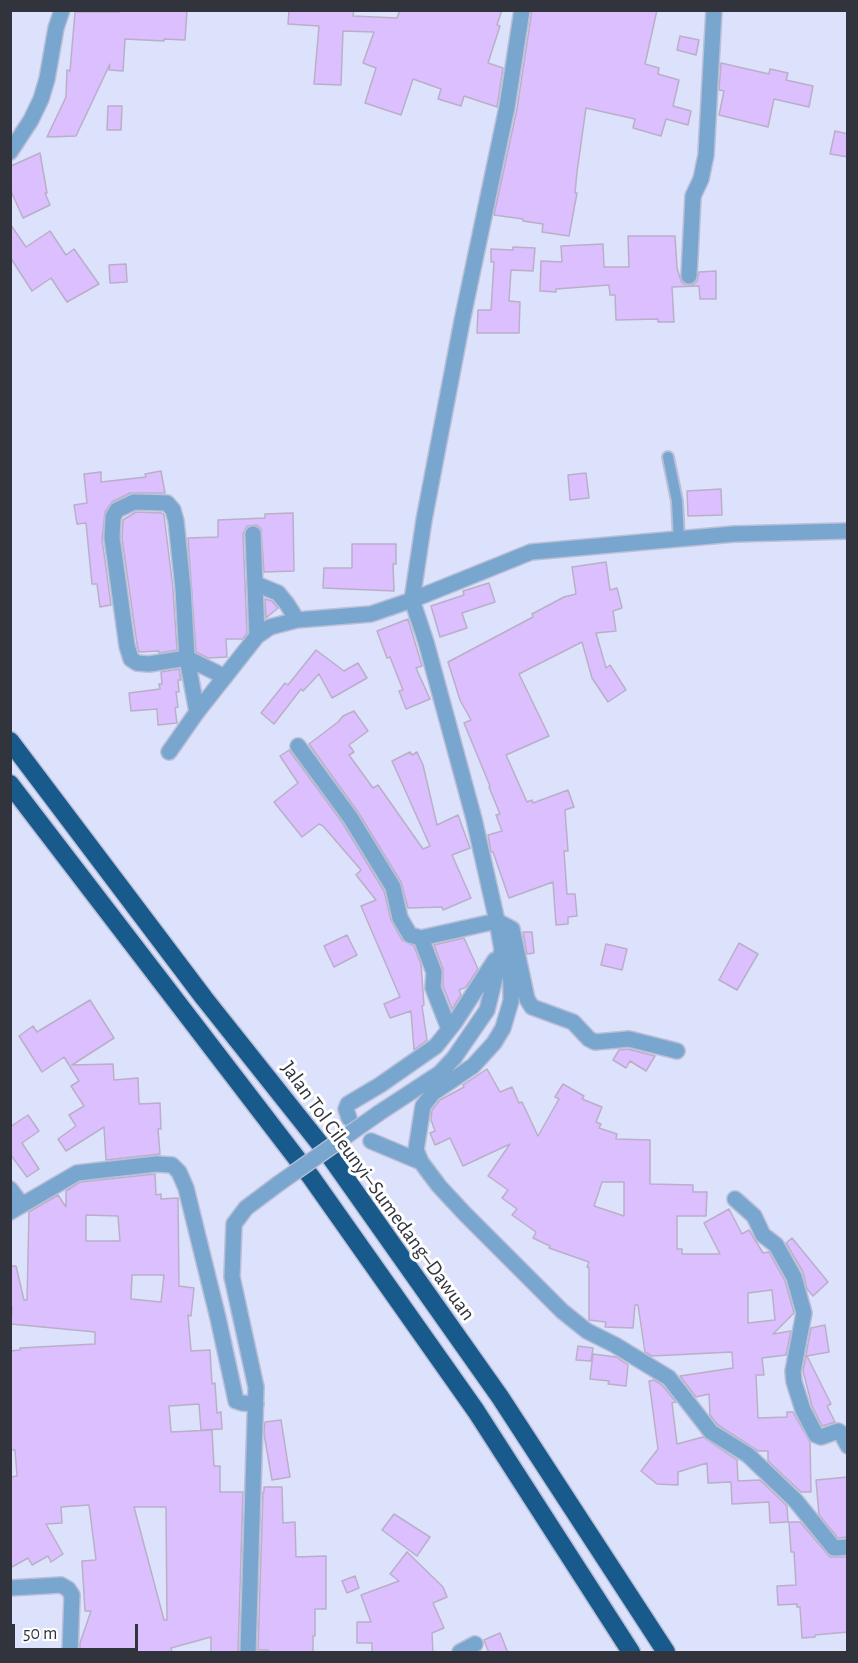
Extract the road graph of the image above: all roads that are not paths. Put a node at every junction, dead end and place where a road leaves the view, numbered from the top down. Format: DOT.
graph roads {
  1 [pos="62,10"];
  2 [pos="522,10"];
  3 [pos="714,10"];
  4 [pos="10,152"];
  5 [pos="689,276"];
  6 [pos="668,457"];
  7 [pos="848,531"];
  8 [pos="253,534"];
  9 [pos="679,540"];
  10 [pos="256,584"];
  11 [pos="412,600"];
  12 [pos="297,620"];
  13 [pos="257,636"];
  14 [pos="187,658"];
  15 [pos="225,677"];
  16 [pos="197,712"];
  17 [pos="10,741"];
  18 [pos="298,746"];
  19 [pos="169,752"];
  20 [pos="10,784"];
  21 [pos="497,921"];
  22 [pos="421,938"];
  23 [pos="501,950"];
  24 [pos="449,1029"];
  25 [pos="677,1051"];
  26 [pos="349,1118"];
  27 [pos="371,1141"];
  28 [pos="421,1162"];
  29 [pos="10,1189"];
  30 [pos="735,1199"];
  31 [pos="16,1208"];
  32 [pos="239,1312"];
  33 [pos="218,1318"];
  34 [pos="256,1404"];
  35 [pos="848,1446"];
  36 [pos="848,1547"];
  37 [pos="10,1588"];
  38 [pos="475,1644"];
  39 [pos="70,1653"];
  40 [pos="248,1653"];
  41 [pos="460,1653"];
  42 [pos="631,1653"];
  43 [pos="666,1653"];
  1 -- 4 [label="street"];
  2 -- 11 [label="street"];
  3 -- 5 [label="street"];
  6 -- 9 [label="lane"];
  7 -- 9 [label="street"];
  8 -- 10 [label="street"];
  9 -- 11 [label="street"];
  10 -- 12 [label="street"];
  10 -- 13 [label="street"];
  11 -- 12 [label="street"];
  11 -- 21 [label="street"];
  12 -- 13 [label="street"];
  13 -- 15 [label="street"];
  14 -- 14 [label="street"];
  14 -- 15 [label="street"];
  14 -- 16 [label="street"];
  15 -- 16 [label="street"];
  16 -- 19 [label="street"];
  17 -- 43 [label="highway, Jalan Tol Cileunyi–Sumedang–Dawuan"];
  18 -- 22 [label="street"];
  20 -- 42 [label="highway"];
  21 -- 22 [label="street"];
  21 -- 23 [label="street"];
  21 -- 25 [label="street"];
  22 -- 24 [label="street"];
  23 -- 24 [label="street"];
  23 -- 28 [label="street"];
  23 -- 32 [label="street, bridge"];
  24 -- 26 [label="street"];
  27 -- 28 [label="street"];
  28 -- 36 [label="street"];
  29 -- 31 [label="street"];
  30 -- 35 [label="street"];
  31 -- 33 [label="street"];
  32 -- 33 [label="street"];
  32 -- 34 [label="street"];
  33 -- 34 [label="street"];
  34 -- 40 [label="street"];
  37 -- 39 [label="street"];
  38 -- 41 [label="street"];
}
